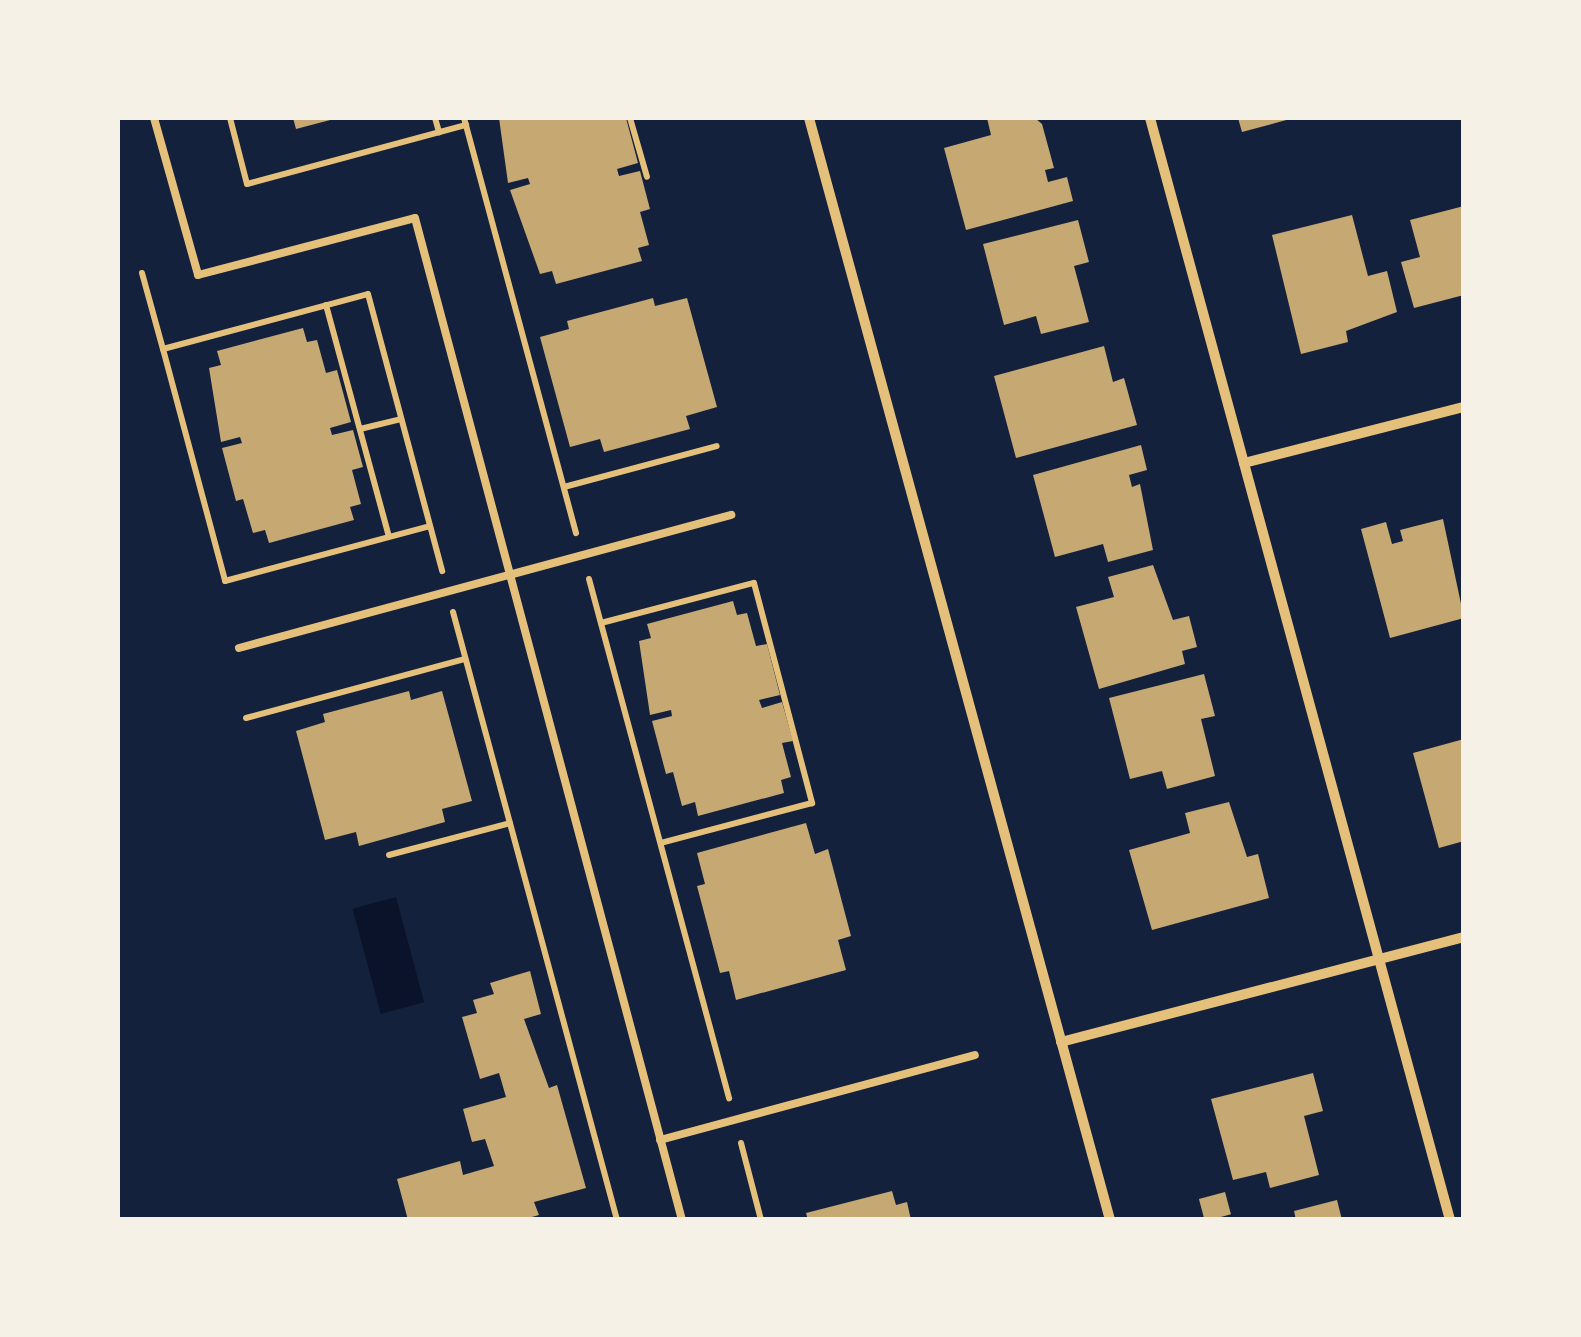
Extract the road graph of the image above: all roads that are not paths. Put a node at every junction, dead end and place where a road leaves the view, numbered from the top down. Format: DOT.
graph roads {
  1 [pos="154,118"];
  2 [pos="809,118"];
  3 [pos="1150,118"];
  4 [pos="1464,407"];
  5 [pos="1244,464"];
  6 [pos="731,515"];
  7 [pos="510,573"];
  8 [pos="239,648"];
  9 [pos="1464,937"];
  10 [pos="1379,957"];
  11 [pos="1062,1042"];
  12 [pos="975,1055"];
  13 [pos="660,1140"];
  14 [pos="682,1220"];
  15 [pos="1110,1220"];
  16 [pos="1450,1220"];
  1 -- 7 [label="lane"];
  2 -- 11 [label="street"];
  3 -- 5 [label="street"];
  4 -- 5 [label="street"];
  5 -- 10 [label="street"];
  6 -- 7 [label="lane"];
  7 -- 8 [label="lane"];
  7 -- 13 [label="lane"];
  9 -- 10 [label="street"];
  10 -- 11 [label="street"];
  10 -- 16 [label="street"];
  11 -- 15 [label="street"];
  12 -- 13 [label="lane"];
  13 -- 14 [label="lane"];
}
